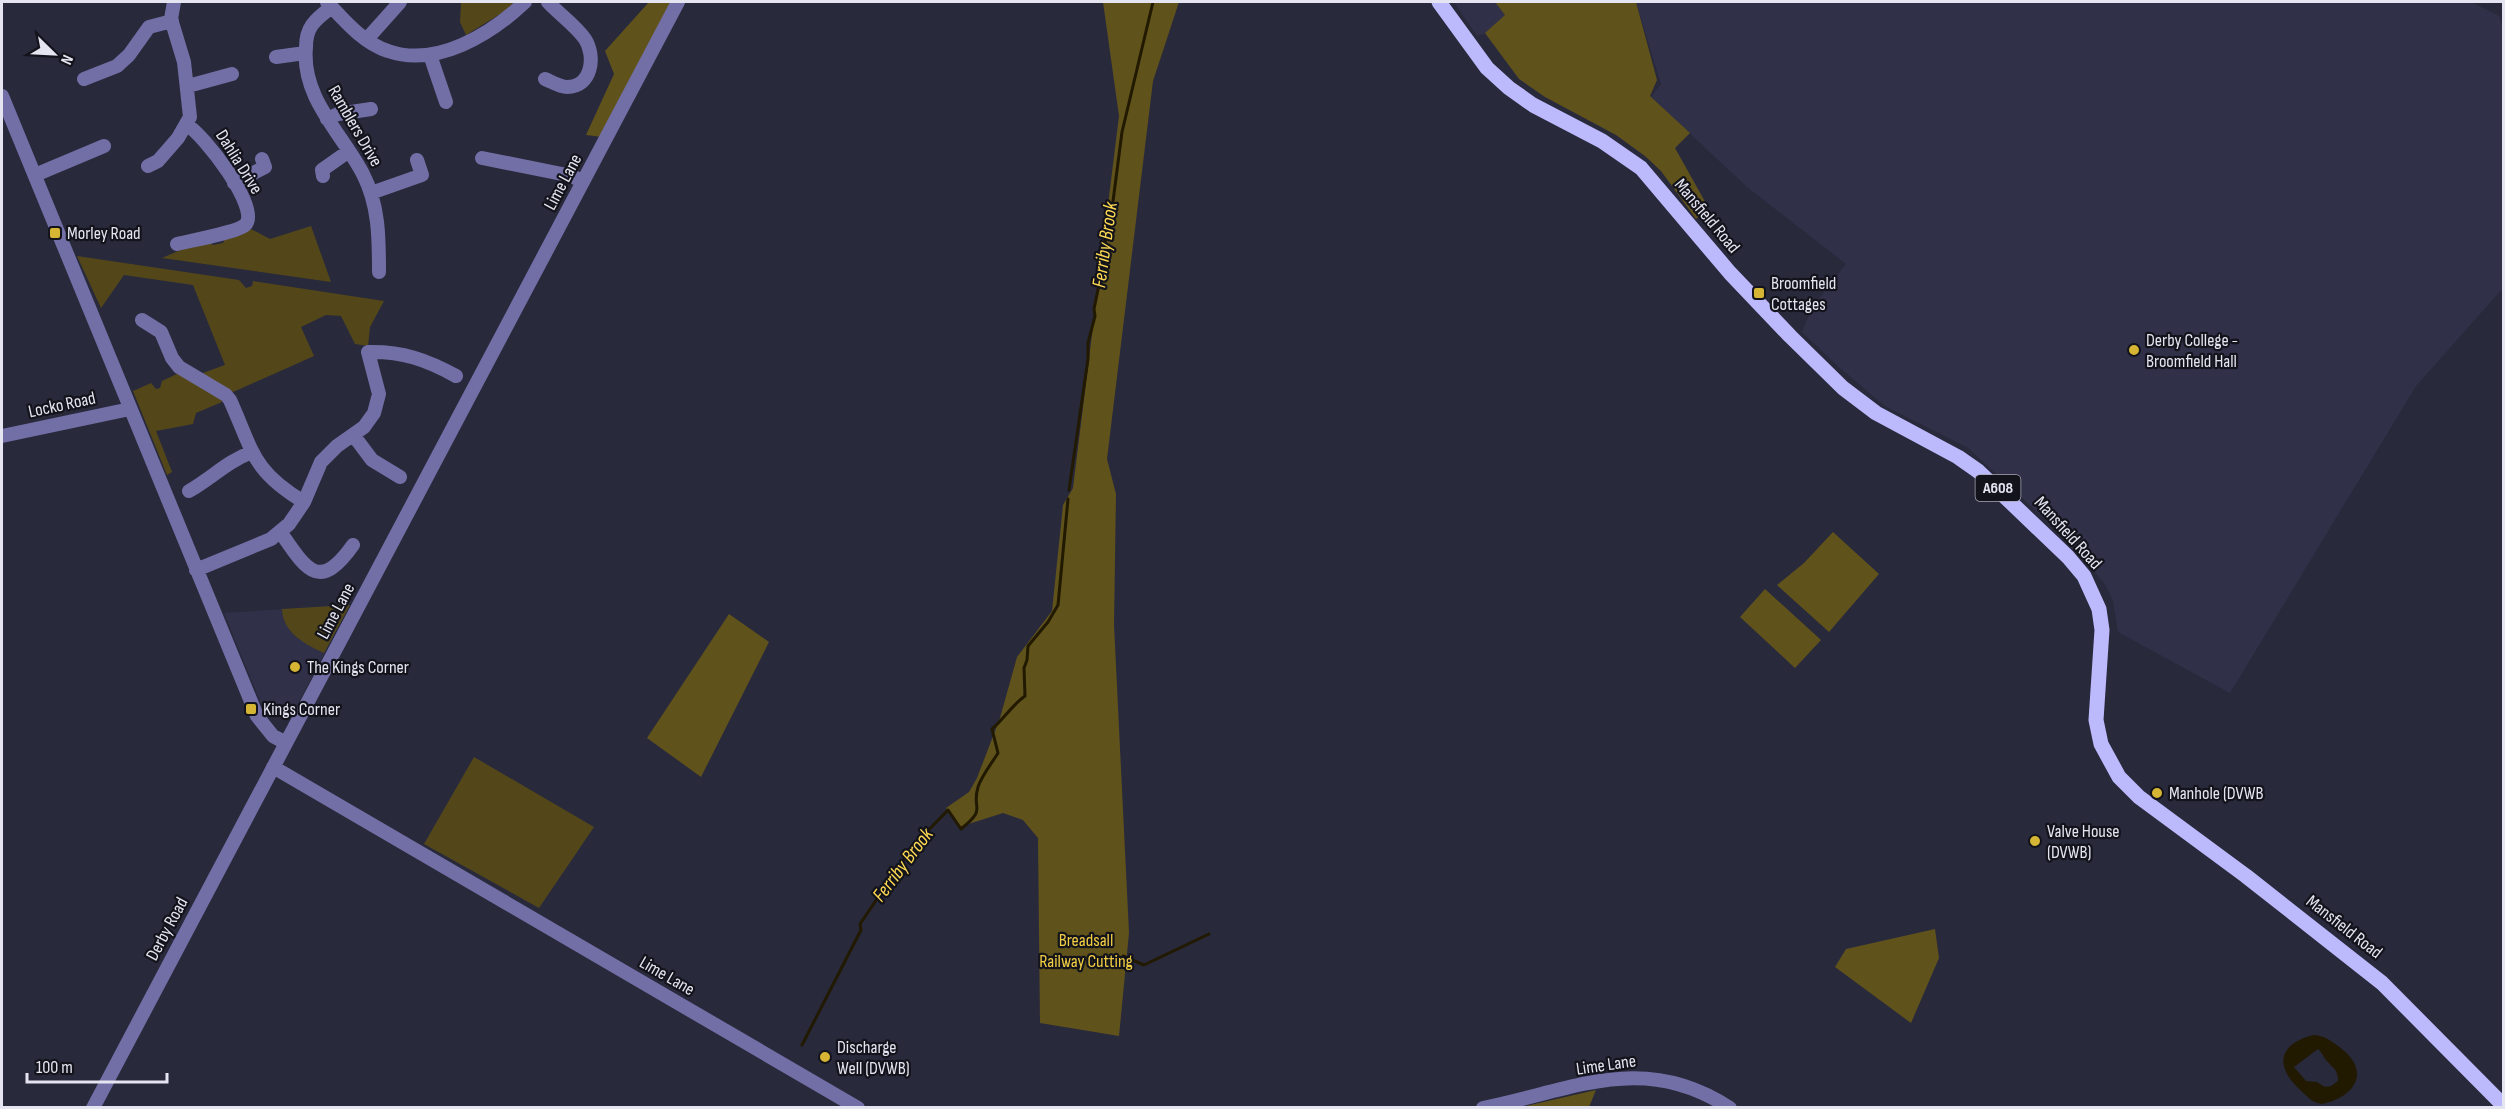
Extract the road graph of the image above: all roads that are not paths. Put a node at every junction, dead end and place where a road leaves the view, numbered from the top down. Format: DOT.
graph roads {
  1 [pos="174,2"];
  2 [pos="400,2"];
  3 [pos="525,2"];
  4 [pos="548,2"];
  5 [pos="678,2"];
  6 [pos="1439,2"];
  7 [pos="329,4"];
  8 [pos="172,21"];
  9 [pos="366,39"];
  10 [pos="305,53"];
  11 [pos="430,55"];
  12 [pos="276,57"];
  13 [pos="232,74"];
  14 [pos="84,79"];
  15 [pos="545,79"];
  16 [pos="188,86"];
  17 [pos="2,96"];
  18 [pos="446,102"];
  19 [pos="371,109"];
  20 [pos="327,119"];
  21 [pos="187,125"];
  22 [pos="104,146"];
  23 [pos="349,151"];
  24 [pos="482,158"];
  25 [pos="262,159"];
  26 [pos="417,160"];
  27 [pos="148,166"];
  28 [pos="35,176"];
  29 [pos="323,176"];
  30 [pos="583,182"];
  31 [pos="234,183"];
  32 [pos="371,193"];
  33 [pos="177,244"];
  34 [pos="379,272"];
  35 [pos="142,320"];
  36 [pos="456,376"];
  37 [pos="130,409"];
  38 [pos="2,436"];
  39 [pos="354,436"];
  40 [pos="252,452"];
  41 [pos="400,477"];
  42 [pos="189,490"];
  43 [pos="304,502"];
  44 [pos="281,532"];
  45 [pos="351,555"];
  46 [pos="196,570"];
  47 [pos="286,743"];
  48 [pos="273,767"];
  49 [pos="2504,1106"];
  50 [pos="93,1107"];
  51 [pos="858,1107"];
  52 [pos="1483,1107"];
  53 [pos="1730,1107"];
  1 -- 8 [label="street"];
  2 -- 9 [label="street"];
  3 -- 11 [label="street"];
  4 -- 15 [label="street"];
  5 -- 30 [label="street, Lime Lane"];
  6 -- 49 [label="main road, Mansfield Road / A608"];
  7 -- 9 [label="street"];
  7 -- 10 [label="street, Ramblers Drive"];
  8 -- 14 [label="street"];
  8 -- 16 [label="street"];
  9 -- 11 [label="street"];
  10 -- 12 [label="street"];
  10 -- 20 [label="street, Ramblers Drive"];
  11 -- 18 [label="street"];
  13 -- 16 [label="street"];
  16 -- 21 [label="street"];
  17 -- 28 [label="street"];
  19 -- 20 [label="street"];
  20 -- 23 [label="street, Ramblers Drive"];
  21 -- 27 [label="street"];
  21 -- 31 [label="street, Dahlia Drive"];
  22 -- 28 [label="street"];
  23 -- 29 [label="street"];
  23 -- 32 [label="street, Ramblers Drive"];
  24 -- 30 [label="street"];
  25 -- 31 [label="street"];
  26 -- 32 [label="street"];
  28 -- 37 [label="street"];
  30 -- 47 [label="street, Lime Lane"];
  31 -- 33 [label="street, Dahlia Drive"];
  32 -- 34 [label="street, Ramblers Drive"];
  35 -- 40 [label="street"];
  36 -- 39 [label="street"];
  37 -- 38 [label="street, Locko Road"];
  37 -- 46 [label="street"];
  39 -- 41 [label="street"];
  39 -- 43 [label="street"];
  40 -- 42 [label="street"];
  40 -- 43 [label="street"];
  43 -- 44 [label="street"];
  44 -- 45 [label="street"];
  44 -- 46 [label="street"];
  46 -- 47 [label="street"];
  47 -- 48 [label="street, Lime Lane"];
  48 -- 50 [label="street, Derby Road"];
  48 -- 51 [label="street, Lime Lane"];
  52 -- 53 [label="street, Lime Lane"];
}
